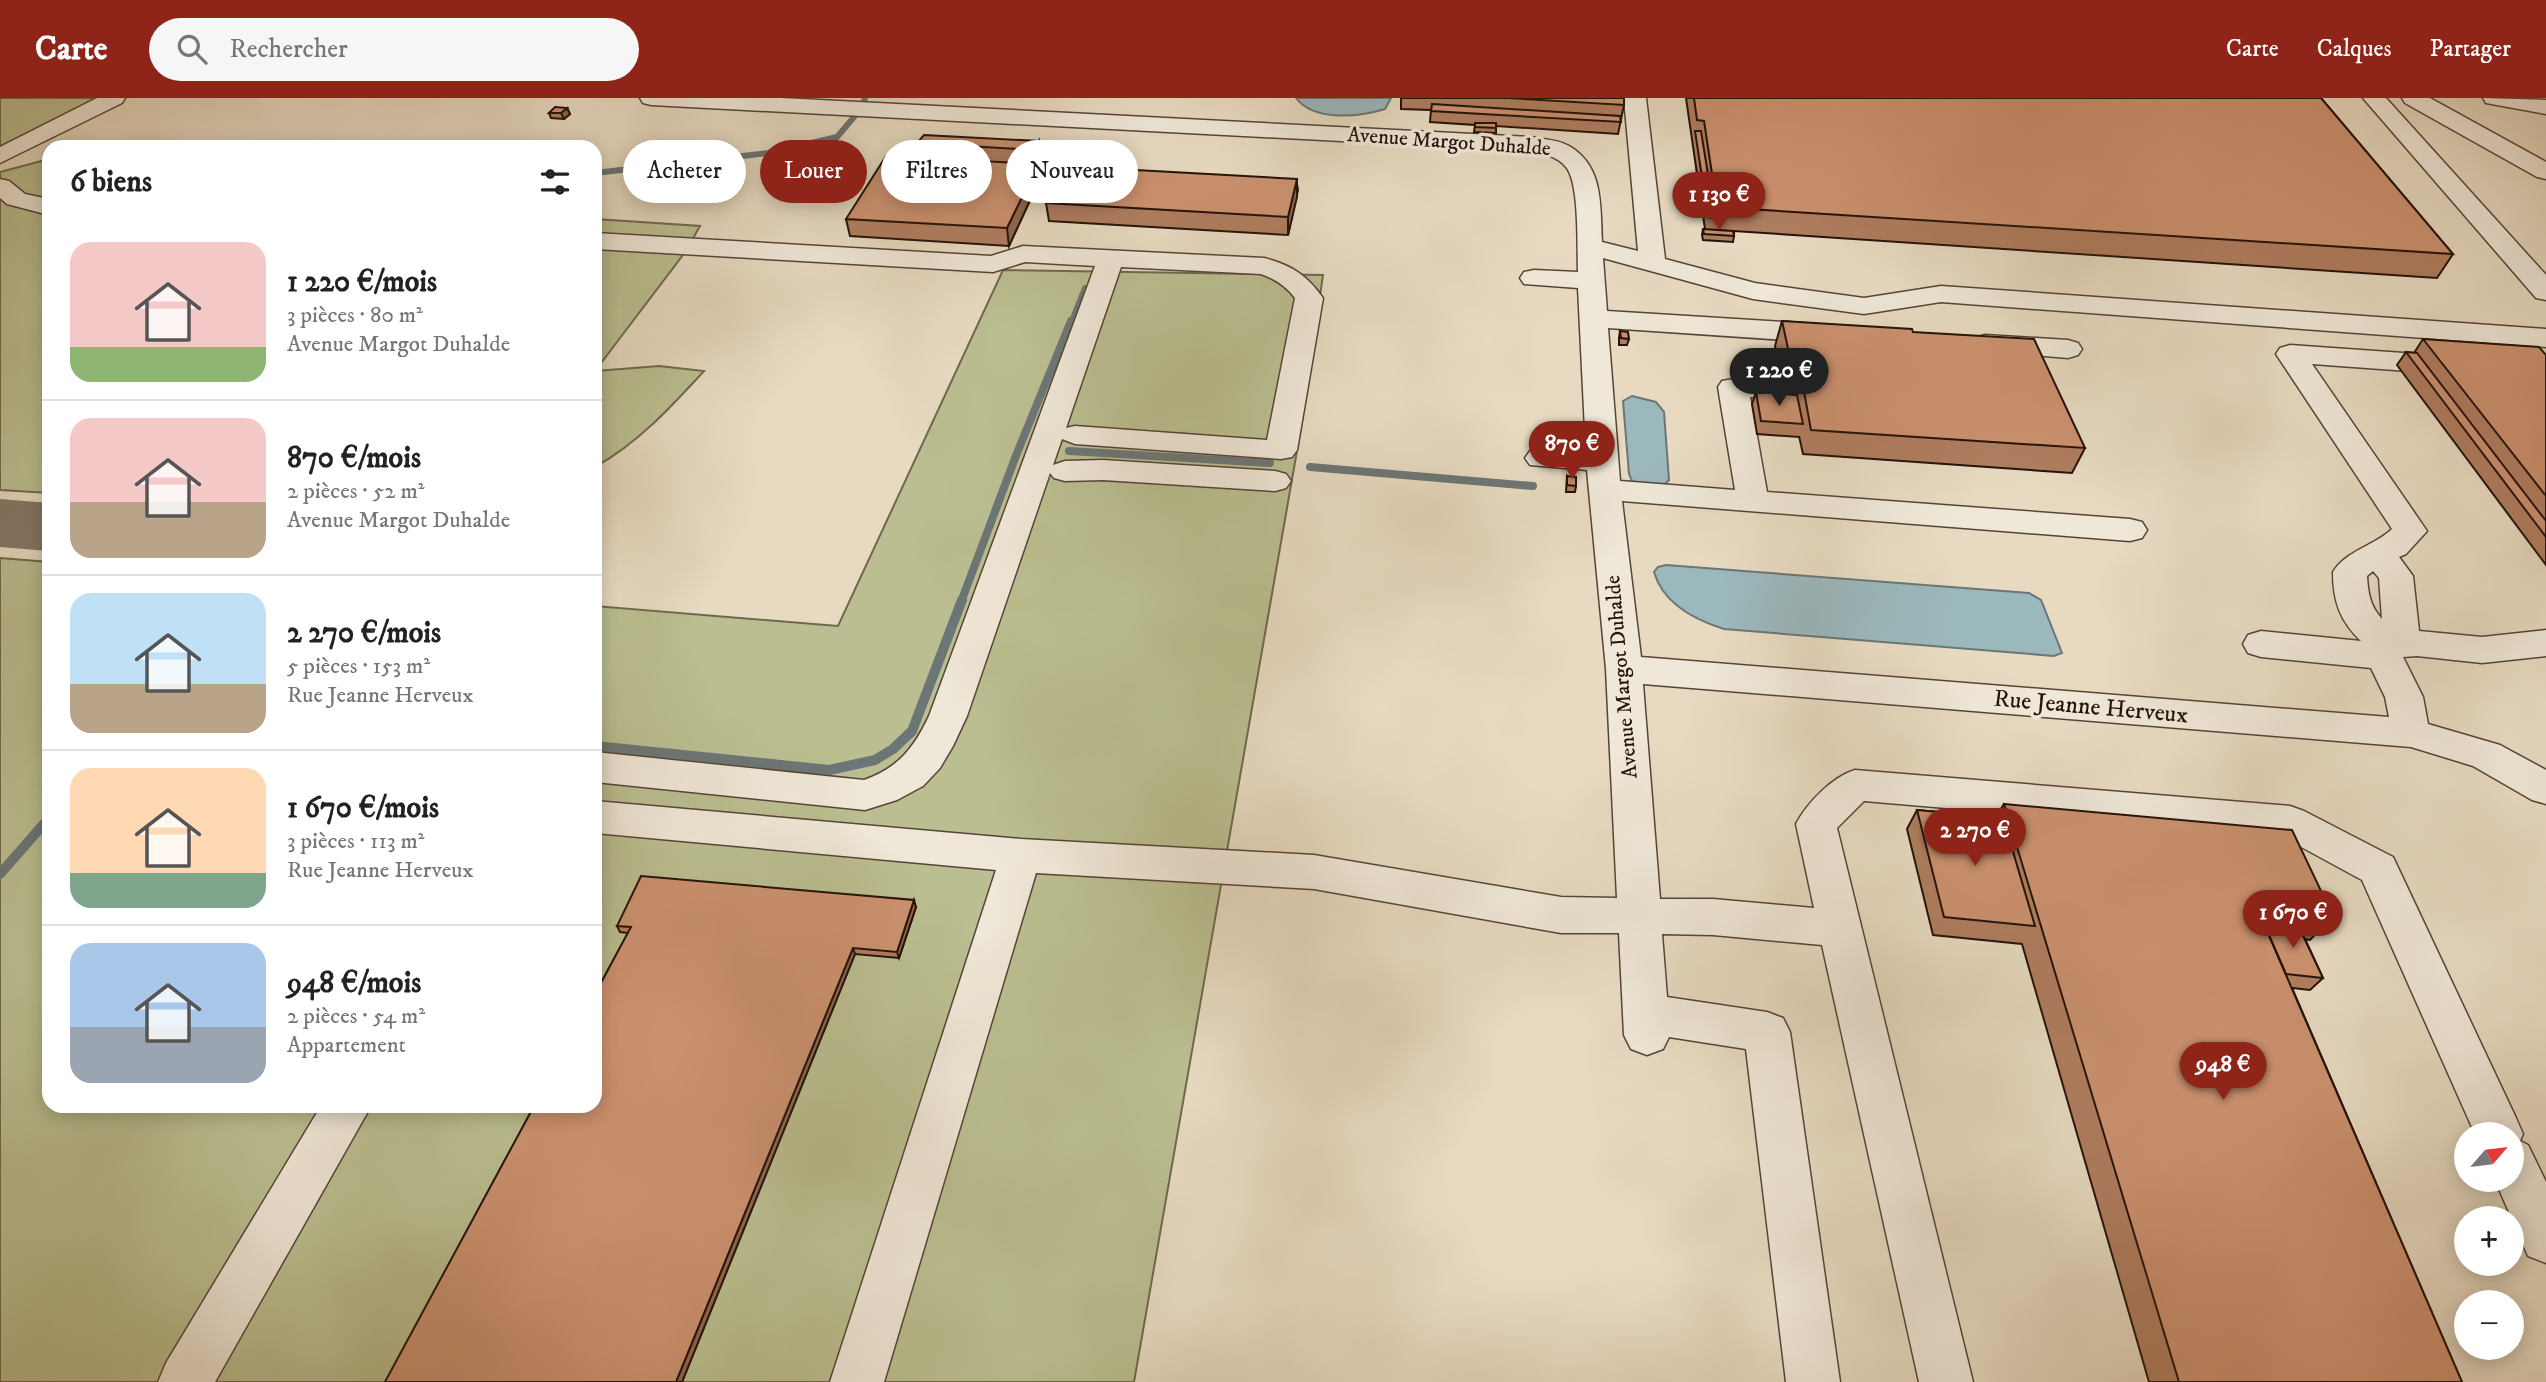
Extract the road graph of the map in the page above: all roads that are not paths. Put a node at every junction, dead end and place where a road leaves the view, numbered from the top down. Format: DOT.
graph roads {
  1 [pos="651,98"];
  2 [pos="1635,98"];
  3 [pos="2374,98"];
  4 [pos="2413,98"];
  5 [pos="2494,98"];
  6 [pos="124,101"];
  7 [pos="818,102"];
  8 [pos="2546,107"];
  9 [pos="60,140"];
  10 [pos="42,151"];
  11 [pos="0,156"];
  12 [pos="2546,172"];
  13 [pos="0,173"];
  14 [pos="0,186"];
  15 [pos="42,205"];
  16 [pos="1588,233"];
  17 [pos="602,241"];
  18 [pos="1111,258"];
  19 [pos="1652,263"];
  20 [pos="1534,278"];
  21 [pos="1592,281"];
  22 [pos="2546,292"];
  23 [pos="1595,319"];
  24 [pos="1859,336"];
  25 [pos="2546,338"];
  26 [pos="1957,342"];
  27 [pos="2068,349"];
  28 [pos="2546,372"];
  29 [pos="1779,391"];
  30 [pos="1074,435"];
  31 [pos="1541,458"];
  32 [pos="1065,471"];
  33 [pos="1603,476"];
  34 [pos="1275,481"];
  35 [pos="1753,502"];
  36 [pos="2130,530"];
  37 [pos="2380,556"];
  38 [pos="2546,643"];
  39 [pos="2261,645"];
  40 [pos="2387,651"];
  41 [pos="1625,669"];
  42 [pos="2411,733"];
  43 [pos="602,768"];
  44 [pos="2546,789"];
  45 [pos="602,818"];
  46 [pos="1021,856"];
  47 [pos="1640,916"];
  48 [pos="1842,929"];
  49 [pos="343,1113"];
  50 [pos="2494,1122"];
  51 [pos="2524,1189"];
  52 [pos="2546,1237"];
  53 [pos="185,1382"];
  54 [pos="857,1382"];
  55 [pos="1813,1382"];
  56 [pos="1946,1382"];
  1 -- 7 [label="street, Avenue Margot Duhalde"];
  2 -- 19 [label="street"];
  3 -- 22 [label="street"];
  4 -- 12 [label="street"];
  5 -- 8 [label="street"];
  6 -- 9 [label="street"];
  6 -- 11 [label="street"];
  7 -- 16 [label="street, Avenue Margot Duhalde"];
  10 -- 13 [label="street"];
  14 -- 15 [label="street"];
  16 -- 19 [label="street"];
  16 -- 21 [label="street, Avenue Margot Duhalde"];
  17 -- 18 [label="street"];
  18 -- 30 [label="street"];
  18 -- 43 [label="street"];
  19 -- 25 [label="street"];
  20 -- 21 [label="street"];
  21 -- 23 [label="street, Avenue Margot Duhalde"];
  23 -- 24 [label="street"];
  23 -- 33 [label="street, Avenue Margot Duhalde"];
  26 -- 27 [label="street"];
  28 -- 37 [label="street"];
  29 -- 35 [label="street"];
  31 -- 33 [label="street"];
  32 -- 34 [label="street"];
  33 -- 35 [label="street"];
  33 -- 41 [label="street, Avenue Margot Duhalde"];
  35 -- 36 [label="street"];
  37 -- 40 [label="street"];
  37 -- 40 [label="street"];
  38 -- 40 [label="street"];
  39 -- 40 [label="street"];
  40 -- 42 [label="street"];
  41 -- 42 [label="street, Rue Jeanne Herveux"];
  41 -- 47 [label="street, Avenue Margot Duhalde"];
  42 -- 44 [label="street, Rue Jeanne Herveux"];
  45 -- 46 [label="street"];
  46 -- 47 [label="street"];
  46 -- 54 [label="street"];
  47 -- 48 [label="street"];
  47 -- 55 [label="street, Avenue Margot Duhalde"];
  48 -- 50 [label="street"];
  48 -- 56 [label="street"];
  49 -- 53 [label="street"];
  51 -- 52 [label="street"];
}
